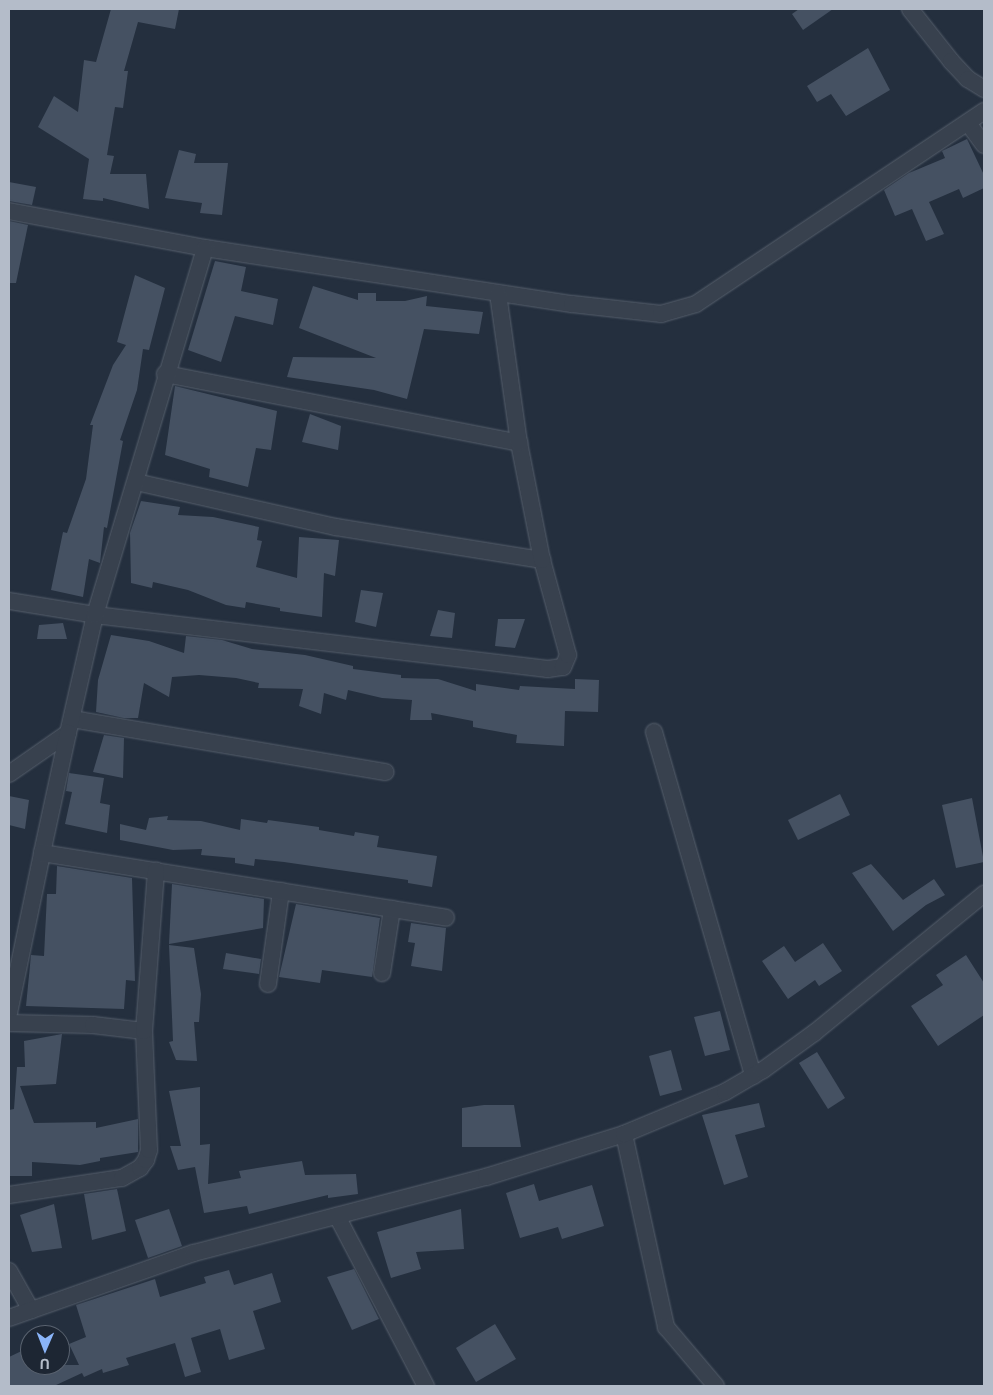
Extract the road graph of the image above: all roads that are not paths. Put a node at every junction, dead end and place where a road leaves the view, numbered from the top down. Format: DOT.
graph roads {
  1 [pos="910,9"];
  2 [pos="984,89"];
  3 [pos="984,111"];
  4 [pos="968,123"];
  5 [pos="984,145"];
  6 [pos="9,211"];
  7 [pos="205,248"];
  8 [pos="498,293"];
  9 [pos="165,374"];
  10 [pos="519,443"];
  11 [pos="136,482"];
  12 [pos="542,560"];
  13 [pos="9,601"];
  14 [pos="95,615"];
  15 [pos="70,726"];
  16 [pos="654,732"];
  17 [pos="386,772"];
  18 [pos="9,774"];
  19 [pos="42,853"];
  20 [pos="156,870"];
  21 [pos="281,891"];
  22 [pos="984,894"];
  23 [pos="392,909"];
  24 [pos="446,918"];
  25 [pos="382,973"];
  26 [pos="268,984"];
  27 [pos="9,1013"];
  28 [pos="9,1023"];
  29 [pos="144,1031"];
  30 [pos="753,1076"];
  31 [pos="624,1134"];
  32 [pos="9,1195"];
  33 [pos="337,1216"];
  34 [pos="9,1271"];
  35 [pos="31,1310"];
  36 [pos="9,1318"];
  37 [pos="426,1386"];
  38 [pos="716,1386"];
  1 -- 2 [label="street"];
  3 -- 4 [label="street"];
  4 -- 5 [label="street"];
  4 -- 8 [label="street"];
  6 -- 7 [label="street"];
  7 -- 8 [label="street"];
  7 -- 9 [label="street"];
  8 -- 10 [label="street"];
  9 -- 10 [label="street"];
  9 -- 11 [label="street"];
  10 -- 12 [label="street"];
  11 -- 12 [label="street"];
  11 -- 14 [label="street"];
  12 -- 14 [label="street"];
  13 -- 14 [label="street"];
  14 -- 15 [label="street"];
  15 -- 17 [label="street"];
  15 -- 18 [label="street"];
  15 -- 19 [label="street"];
  16 -- 30 [label="street"];
  19 -- 20 [label="street"];
  19 -- 27 [label="street"];
  20 -- 21 [label="street"];
  20 -- 29 [label="street"];
  21 -- 23 [label="street"];
  21 -- 26 [label="street"];
  22 -- 30 [label="street"];
  23 -- 24 [label="street"];
  23 -- 25 [label="street"];
  28 -- 29 [label="street"];
  29 -- 32 [label="street"];
  30 -- 31 [label="street"];
  31 -- 33 [label="street"];
  31 -- 38 [label="street"];
  33 -- 35 [label="street"];
  33 -- 37 [label="street"];
  34 -- 35 [label="street"];
  35 -- 36 [label="street"];
}
